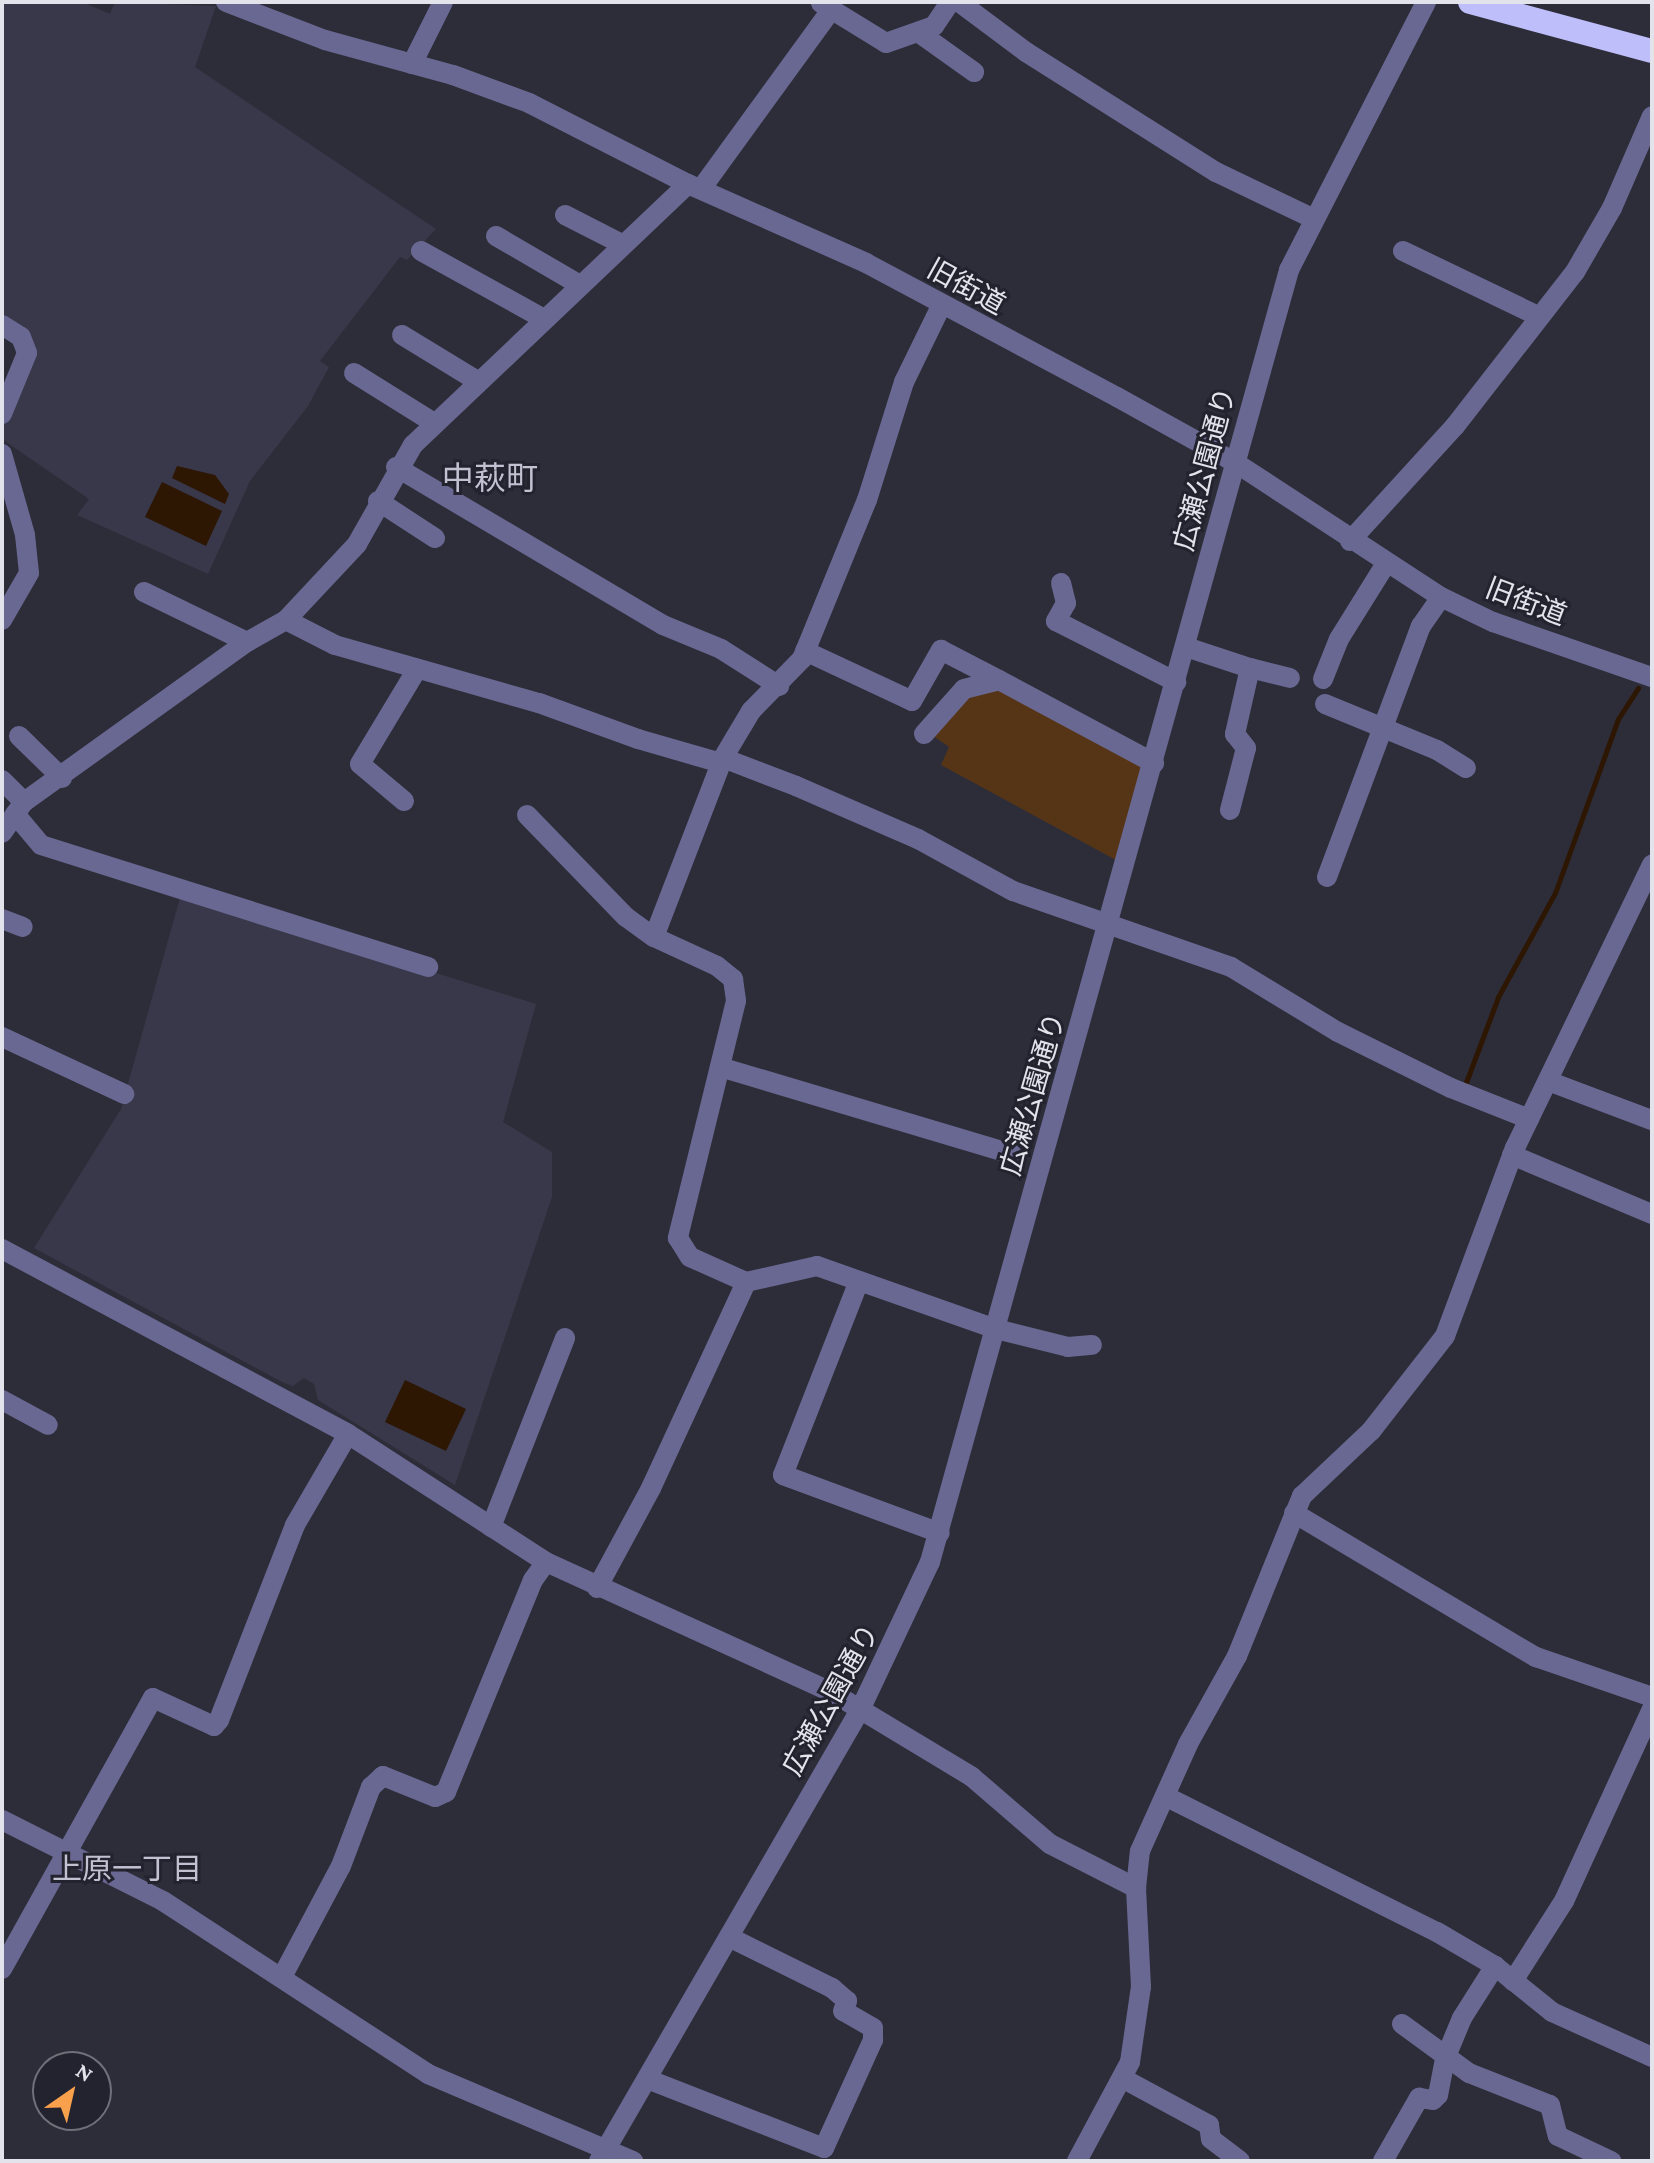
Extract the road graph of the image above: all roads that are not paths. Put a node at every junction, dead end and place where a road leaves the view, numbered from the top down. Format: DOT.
graph roads {
  1 [pos="226,2"];
  2 [pos="443,2"];
  3 [pos="1426,2"];
  4 [pos="1470,2"];
  5 [pos="945,5"];
  6 [pos="247,6"];
  7 [pos="826,6"];
  8 [pos="918,32"];
  9 [pos="1652,51"];
  10 [pos="412,64"];
  11 [pos="974,72"];
  12 [pos="1652,116"];
  13 [pos="695,187"];
  14 [pos="565,215"];
  15 [pos="1312,218"];
  16 [pos="496,236"];
  17 [pos="622,244"];
  18 [pos="421,251"];
  19 [pos="1403,251"];
  20 [pos="580,285"];
  21 [pos="941,306"];
  22 [pos="1536,315"];
  23 [pos="544,319"];
  24 [pos="2,325"];
  25 [pos="402,335"];
  26 [pos="354,373"];
  27 [pos="479,382"];
  28 [pos="2,414"];
  29 [pos="434,423"];
  30 [pos="2,454"];
  31 [pos="1236,463"];
  32 [pos="396,467"];
  33 [pos="378,501"];
  34 [pos="435,538"];
  35 [pos="1350,541"];
  36 [pos="1385,565"];
  37 [pos="1061,583"];
  38 [pos="144,592"];
  39 [pos="1441,597"];
  40 [pos="2,620"];
  41 [pos="286,620"];
  42 [pos="247,642"];
  43 [pos="1186,647"];
  44 [pos="805,651"];
  45 [pos="1250,668"];
  46 [pos="417,669"];
  47 [pos="1652,677"];
  48 [pos="1290,678"];
  49 [pos="1323,679"];
  50 [pos="999,680"];
  51 [pos="1176,682"];
  52 [pos="779,686"];
  53 [pos="1325,704"];
  54 [pos="1382,726"];
  55 [pos="924,734"];
  56 [pos="19,736"];
  57 [pos="722,761"];
  58 [pos="1154,763"];
  59 [pos="1466,768"];
  60 [pos="62,778"];
  61 [pos="2,780"];
  62 [pos="404,801"];
  63 [pos="19,808"];
  64 [pos="1230,810"];
  65 [pos="527,815"];
  66 [pos="2,833"];
  67 [pos="1652,864"];
  68 [pos="1327,877"];
  69 [pos="2,919"];
  70 [pos="23,927"];
  71 [pos="1109,928"];
  72 [pos="654,937"];
  73 [pos="428,967"];
  74 [pos="2,1037"];
  75 [pos="720,1067"];
  76 [pos="1548,1081"];
  77 [pos="124,1094"];
  78 [pos="1529,1119"];
  79 [pos="1652,1120"];
  80 [pos="1011,1154"];
  81 [pos="1512,1155"];
  82 [pos="1652,1214"];
  83 [pos="2,1249"];
  84 [pos="859,1281"];
  85 [pos="746,1282"];
  86 [pos="996,1329"];
  87 [pos="565,1338"];
  88 [pos="1092,1345"];
  89 [pos="2,1400"];
  90 [pos="48,1425"];
  91 [pos="348,1434"];
  92 [pos="1294,1513"];
  93 [pos="491,1527"];
  94 [pos="940,1533"];
  95 [pos="546,1562"];
  96 [pos="597,1588"];
  97 [pos="1652,1697"];
  98 [pos="1652,1709"];
  99 [pos="860,1710"];
  100 [pos="1165,1796"];
  101 [pos="2,1820"];
  102 [pos="68,1853"];
  103 [pos="1136,1888"];
  104 [pos="729,1937"];
  105 [pos="1495,1966"];
  106 [pos="2,1969"];
  107 [pos="283,1975"];
  108 [pos="1513,1981"];
  109 [pos="1402,2024"];
  110 [pos="1652,2057"];
  111 [pos="1445,2059"];
  112 [pos="1122,2078"];
  113 [pos="647,2079"];
  114 [pos="603,2155"];
  115 [pos="633,2161"];
  116 [pos="1077,2161"];
  117 [pos="1240,2161"];
  118 [pos="1383,2161"];
  119 [pos="1611,2161"];
  1 -- 6 [label="street, 旧街道"];
  2 -- 10 [label="street"];
  3 -- 15 [label="street, 広瀬公園通り"];
  4 -- 9 [label="highway"];
  5 -- 8 [label="street"];
  5 -- 15 [label="street"];
  6 -- 10 [label="street, 旧街道"];
  7 -- 8 [label="street"];
  7 -- 13 [label="street"];
  8 -- 11 [label="street"];
  10 -- 13 [label="street, 旧街道"];
  12 -- 22 [label="street"];
  13 -- 17 [label="street"];
  13 -- 21 [label="street, 旧街道"];
  14 -- 17 [label="street"];
  15 -- 31 [label="street, 広瀬公園通り"];
  16 -- 20 [label="street"];
  17 -- 20 [label="street"];
  18 -- 23 [label="street"];
  19 -- 22 [label="street"];
  20 -- 23 [label="street"];
  21 -- 31 [label="street, 旧街道"];
  21 -- 44 [label="street"];
  22 -- 35 [label="street"];
  23 -- 27 [label="street"];
  24 -- 28 [label="street"];
  25 -- 27 [label="street"];
  26 -- 29 [label="street"];
  27 -- 29 [label="street"];
  29 -- 32 [label="street"];
  30 -- 40 [label="street"];
  31 -- 35 [label="street, 旧街道"];
  31 -- 43 [label="street, 広瀬公園通り"];
  32 -- 33 [label="street"];
  32 -- 52 [label="street"];
  33 -- 34 [label="street"];
  33 -- 41 [label="street"];
  35 -- 36 [label="street, 旧街道"];
  36 -- 39 [label="street, 旧街道"];
  36 -- 49 [label="street"];
  37 -- 51 [label="street"];
  38 -- 42 [label="street"];
  39 -- 47 [label="street, 旧街道"];
  39 -- 54 [label="street"];
  41 -- 42 [label="street"];
  41 -- 46 [label="street"];
  42 -- 60 [label="street"];
  43 -- 45 [label="street"];
  43 -- 51 [label="street, 広瀬公園通り"];
  44 -- 50 [label="street"];
  44 -- 52 [label="street"];
  45 -- 48 [label="street"];
  45 -- 64 [label="street"];
  46 -- 57 [label="street"];
  46 -- 62 [label="street"];
  50 -- 55 [label="street"];
  50 -- 58 [label="street"];
  51 -- 58 [label="street, 広瀬公園通り"];
  52 -- 57 [label="street"];
  53 -- 54 [label="street"];
  54 -- 59 [label="street"];
  54 -- 68 [label="street"];
  56 -- 60 [label="street"];
  57 -- 71 [label="street"];
  57 -- 72 [label="street"];
  58 -- 71 [label="street, 広瀬公園通り"];
  60 -- 63 [label="street"];
  61 -- 63 [label="street"];
  63 -- 66 [label="street"];
  63 -- 73 [label="street"];
  65 -- 72 [label="street"];
  67 -- 76 [label="street"];
  69 -- 70 [label="street"];
  71 -- 78 [label="street"];
  71 -- 86 [label="street, 広瀬公園通り"];
  72 -- 75 [label="street"];
  74 -- 77 [label="street"];
  75 -- 80 [label="street"];
  75 -- 85 [label="street"];
  76 -- 78 [label="street"];
  76 -- 79 [label="street"];
  78 -- 81 [label="street"];
  81 -- 82 [label="street"];
  81 -- 92 [label="street"];
  83 -- 91 [label="street"];
  84 -- 85 [label="street"];
  84 -- 86 [label="street"];
  84 -- 94 [label="street"];
  85 -- 96 [label="street"];
  86 -- 88 [label="street"];
  86 -- 94 [label="street, 広瀬公園通り"];
  87 -- 93 [label="street"];
  89 -- 90 [label="street"];
  91 -- 93 [label="street"];
  91 -- 102 [label="street"];
  92 -- 97 [label="street"];
  92 -- 100 [label="street"];
  93 -- 95 [label="street"];
  94 -- 99 [label="street, 広瀬公園通り"];
  95 -- 96 [label="street"];
  95 -- 107 [label="street"];
  96 -- 99 [label="street"];
  98 -- 108 [label="street"];
  99 -- 103 [label="street"];
  99 -- 104 [label="street, 広瀬公園通り"];
  100 -- 103 [label="street"];
  100 -- 105 [label="street"];
  101 -- 102 [label="street"];
  102 -- 106 [label="street"];
  102 -- 107 [label="street"];
  103 -- 112 [label="street"];
  104 -- 113 [label="street, 広瀬公園通り"];
  104 -- 113 [label="street"];
  105 -- 108 [label="street"];
  105 -- 111 [label="street"];
  107 -- 114 [label="street"];
  108 -- 110 [label="street"];
  109 -- 111 [label="street"];
  111 -- 118 [label="street"];
  111 -- 119 [label="street"];
  112 -- 116 [label="street"];
  112 -- 117 [label="street"];
  113 -- 114 [label="street, 広瀬公園通り"];
  114 -- 115 [label="street"];
}
